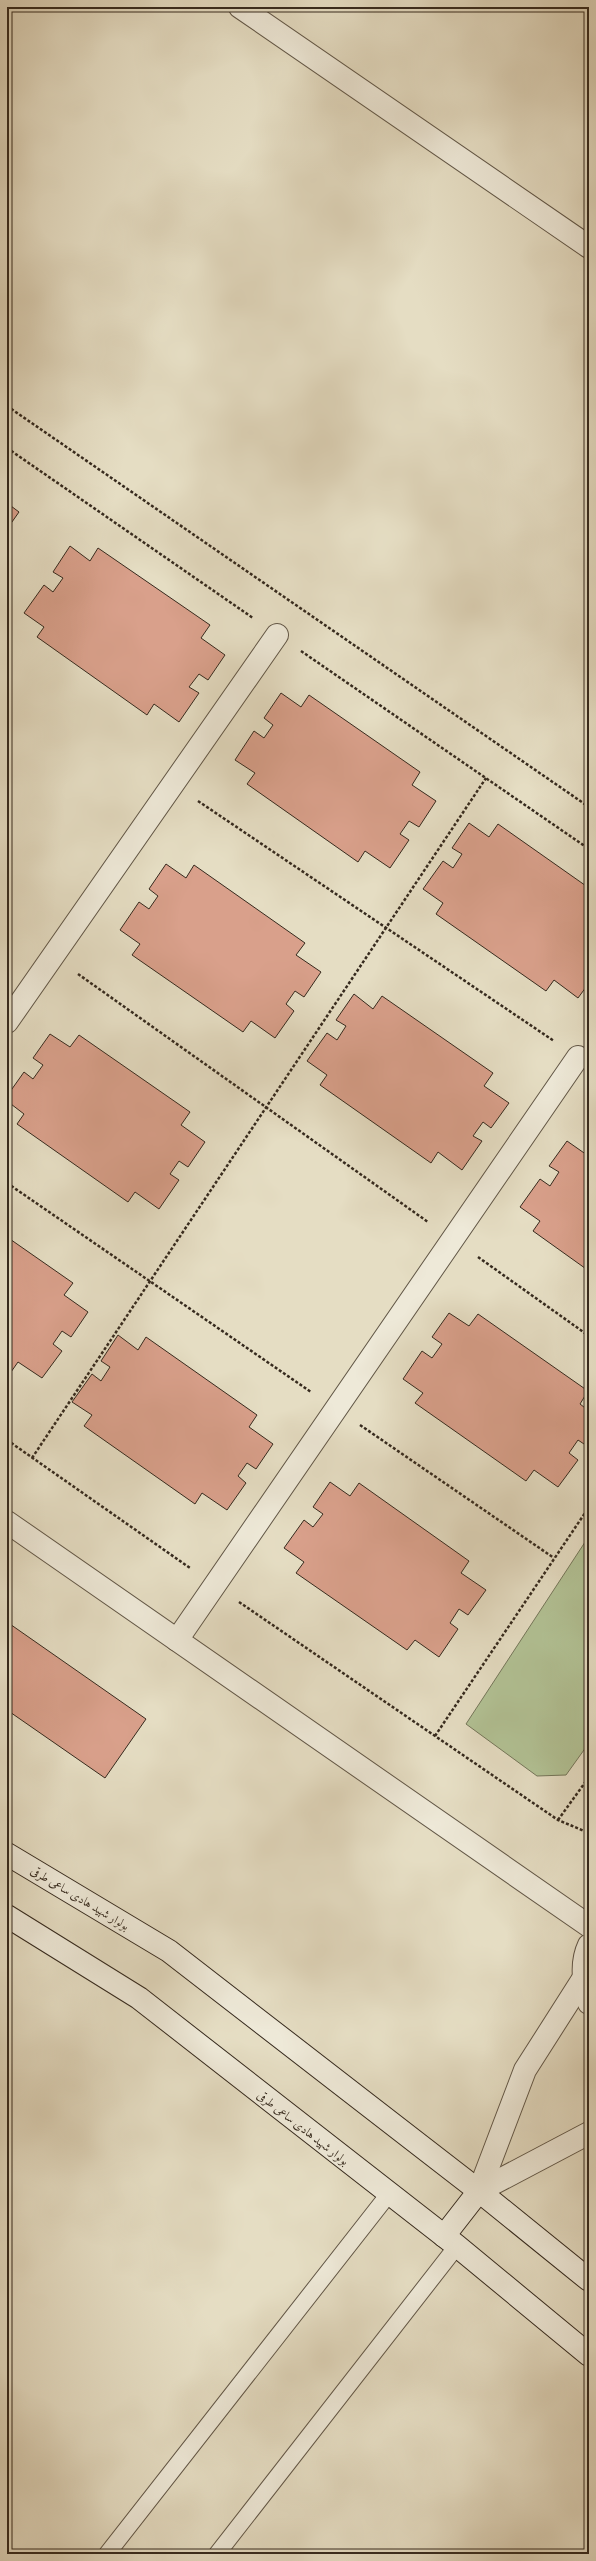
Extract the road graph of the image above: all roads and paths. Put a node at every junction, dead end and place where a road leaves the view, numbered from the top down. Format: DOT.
graph roads {
  1 [pos="240,7"];
  2 [pos="589,247"];
  3 [pos="7,406"];
  4 [pos="277,635"];
  5 [pos="486,778"];
  6 [pos="173,784"];
  7 [pos="589,807"];
  8 [pos="386,928"];
  9 [pos="53,956"];
  10 [pos="7,1022"];
  11 [pos="578,1057"];
  12 [pos="266,1107"];
  13 [pos="7,1183"];
  14 [pos="453,1239"];
  15 [pos="150,1281"];
  16 [pos="589,1336"];
  17 [pos="336,1409"];
  18 [pos="7,1440"];
  19 [pos="32,1458"];
  20 [pos="589,1507"];
  21 [pos="7,1522"];
  22 [pos="554,1558"];
  23 [pos="215,1586"];
  24 [pos="177,1640"];
  25 [pos="436,1736"];
  26 [pos="589,1777"];
  27 [pos="558,1820"];
  28 [pos="589,1833"];
  29 [pos="7,1854"];
  30 [pos="7,1916"];
  31 [pos="589,1926"];
  32 [pos="589,1945"];
  33 [pos="583,1979"];
  34 [pos="589,2003"];
  35 [pos="589,2134"];
  36 [pos="479,2191"];
  37 [pos="388,2195"];
  38 [pos="450,2241"];
  39 [pos="589,2280"];
  40 [pos="589,2355"];
  41 [pos="107,2554"];
  42 [pos="217,2554"];
  1 -- 2 [label="street"];
  3 -- 7 [label="path"];
  4 -- 6 [label="street"];
  5 -- 8 [label="path"];
  6 -- 8 [label="path"];
  6 -- 9 [label="street"];
  8 -- 11 [label="path"];
  8 -- 12 [label="path"];
  9 -- 10 [label="street"];
  9 -- 12 [label="path"];
  11 -- 14 [label="street"];
  12 -- 14 [label="path"];
  12 -- 15 [label="path"];
  13 -- 15 [label="path"];
  14 -- 16 [label="path"];
  14 -- 17 [label="street"];
  15 -- 17 [label="path"];
  15 -- 19 [label="path"];
  17 -- 22 [label="path"];
  17 -- 23 [label="street"];
  18 -- 19 [label="path"];
  19 -- 23 [label="path"];
  20 -- 22 [label="path"];
  21 -- 24 [label="street"];
  22 -- 25 [label="path"];
  23 -- 24 [label="street"];
  23 -- 25 [label="path"];
  24 -- 31 [label="street"];
  25 -- 27 [label="path"];
  26 -- 27 [label="path"];
  27 -- 28 [label="path"];
  29 -- 36 [label="street, بولوار شهید هادی ساعی طرقی"];
  30 -- 37 [label="street, بولوار شهید هادی ساعی طرقی"];
  32 -- 33 [label="street"];
  33 -- 34 [label="street"];
  33 -- 36 [label="street"];
  35 -- 36 [label="street"];
  36 -- 38 [label="street"];
  36 -- 39 [label="street, بولوار شهید هادی ساعی طرقی"];
  37 -- 38 [label="street, بولوار شهید هادی ساعی طرقی"];
  37 -- 41 [label="lane"];
  38 -- 40 [label="street, بولوار شهید هادی ساعی طرقی"];
  38 -- 42 [label="lane"];
}
